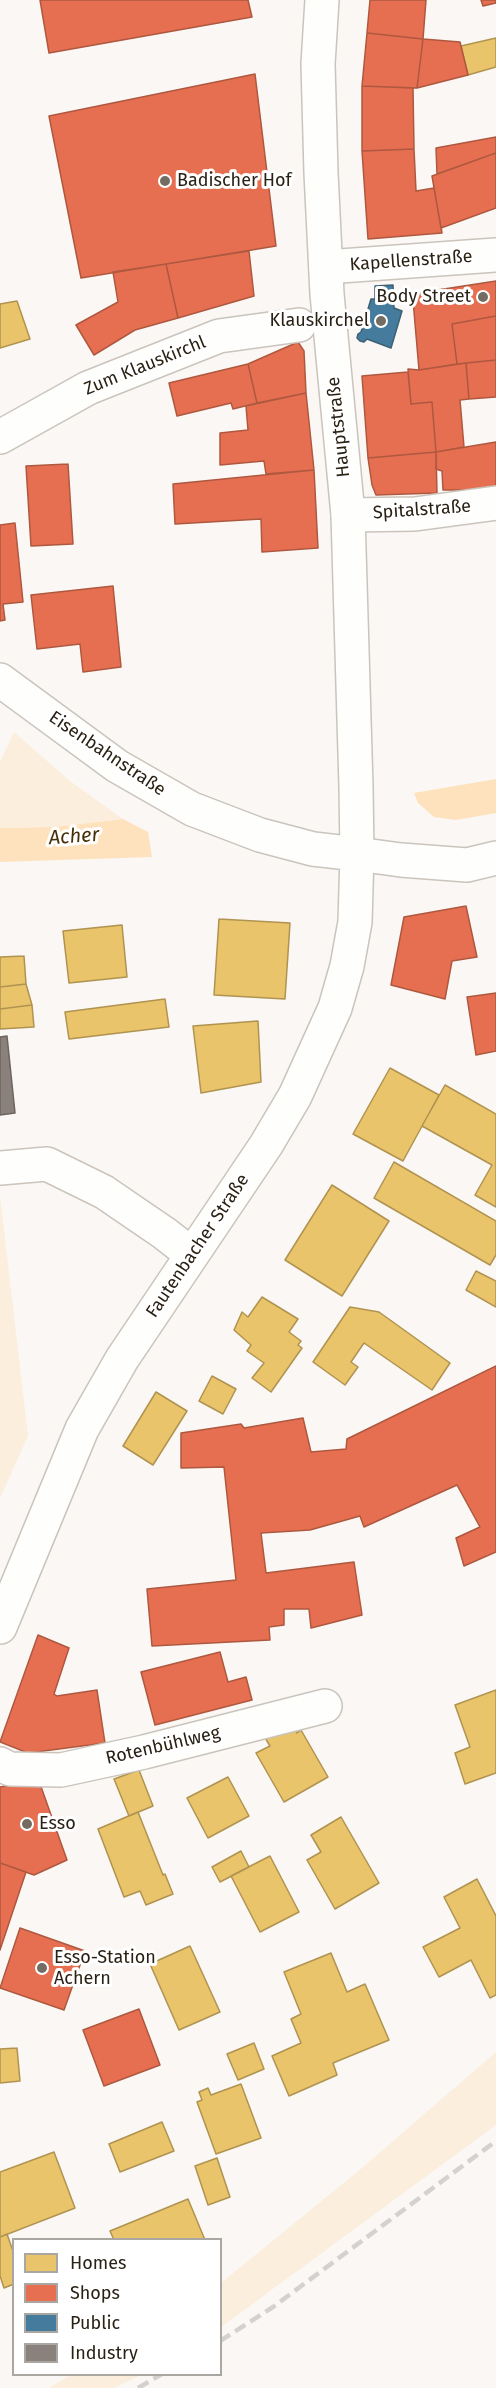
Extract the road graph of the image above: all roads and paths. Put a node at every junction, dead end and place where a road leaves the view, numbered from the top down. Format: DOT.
graph roads {
  1 [pos="322,0"];
  2 [pos="496,255"];
  3 [pos="326,267"];
  4 [pos="299,325"];
  5 [pos="0,437"];
  6 [pos="496,503"];
  7 [pos="348,515"];
  8 [pos="0,680"];
  9 [pos="357,854"];
  10 [pos="496,858"];
  11 [pos="0,1168"];
  12 [pos="191,1254"];
  13 [pos="0,1627"];
  14 [pos="325,1706"];
  15 [pos="0,1764"];
  1 -- 3 [label="street, Hauptstraße"];
  2 -- 3 [label="street, Kapellenstraße"];
  3 -- 7 [label="street, Hauptstraße"];
  4 -- 5 [label="street, Zum Klauskirchl"];
  6 -- 7 [label="street, Spitalstraße"];
  7 -- 9 [label="street, Hauptstraße"];
  8 -- 9 [label="street, Eisenbahnstraße"];
  9 -- 10 [label="street, Eisenbahnstraße"];
  9 -- 12 [label="street, Fautenbacher Straße"];
  11 -- 12 [label="street"];
  12 -- 13 [label="street, Fautenbacher Straße"];
  14 -- 15 [label="street, Rotenbühlweg"];
}
